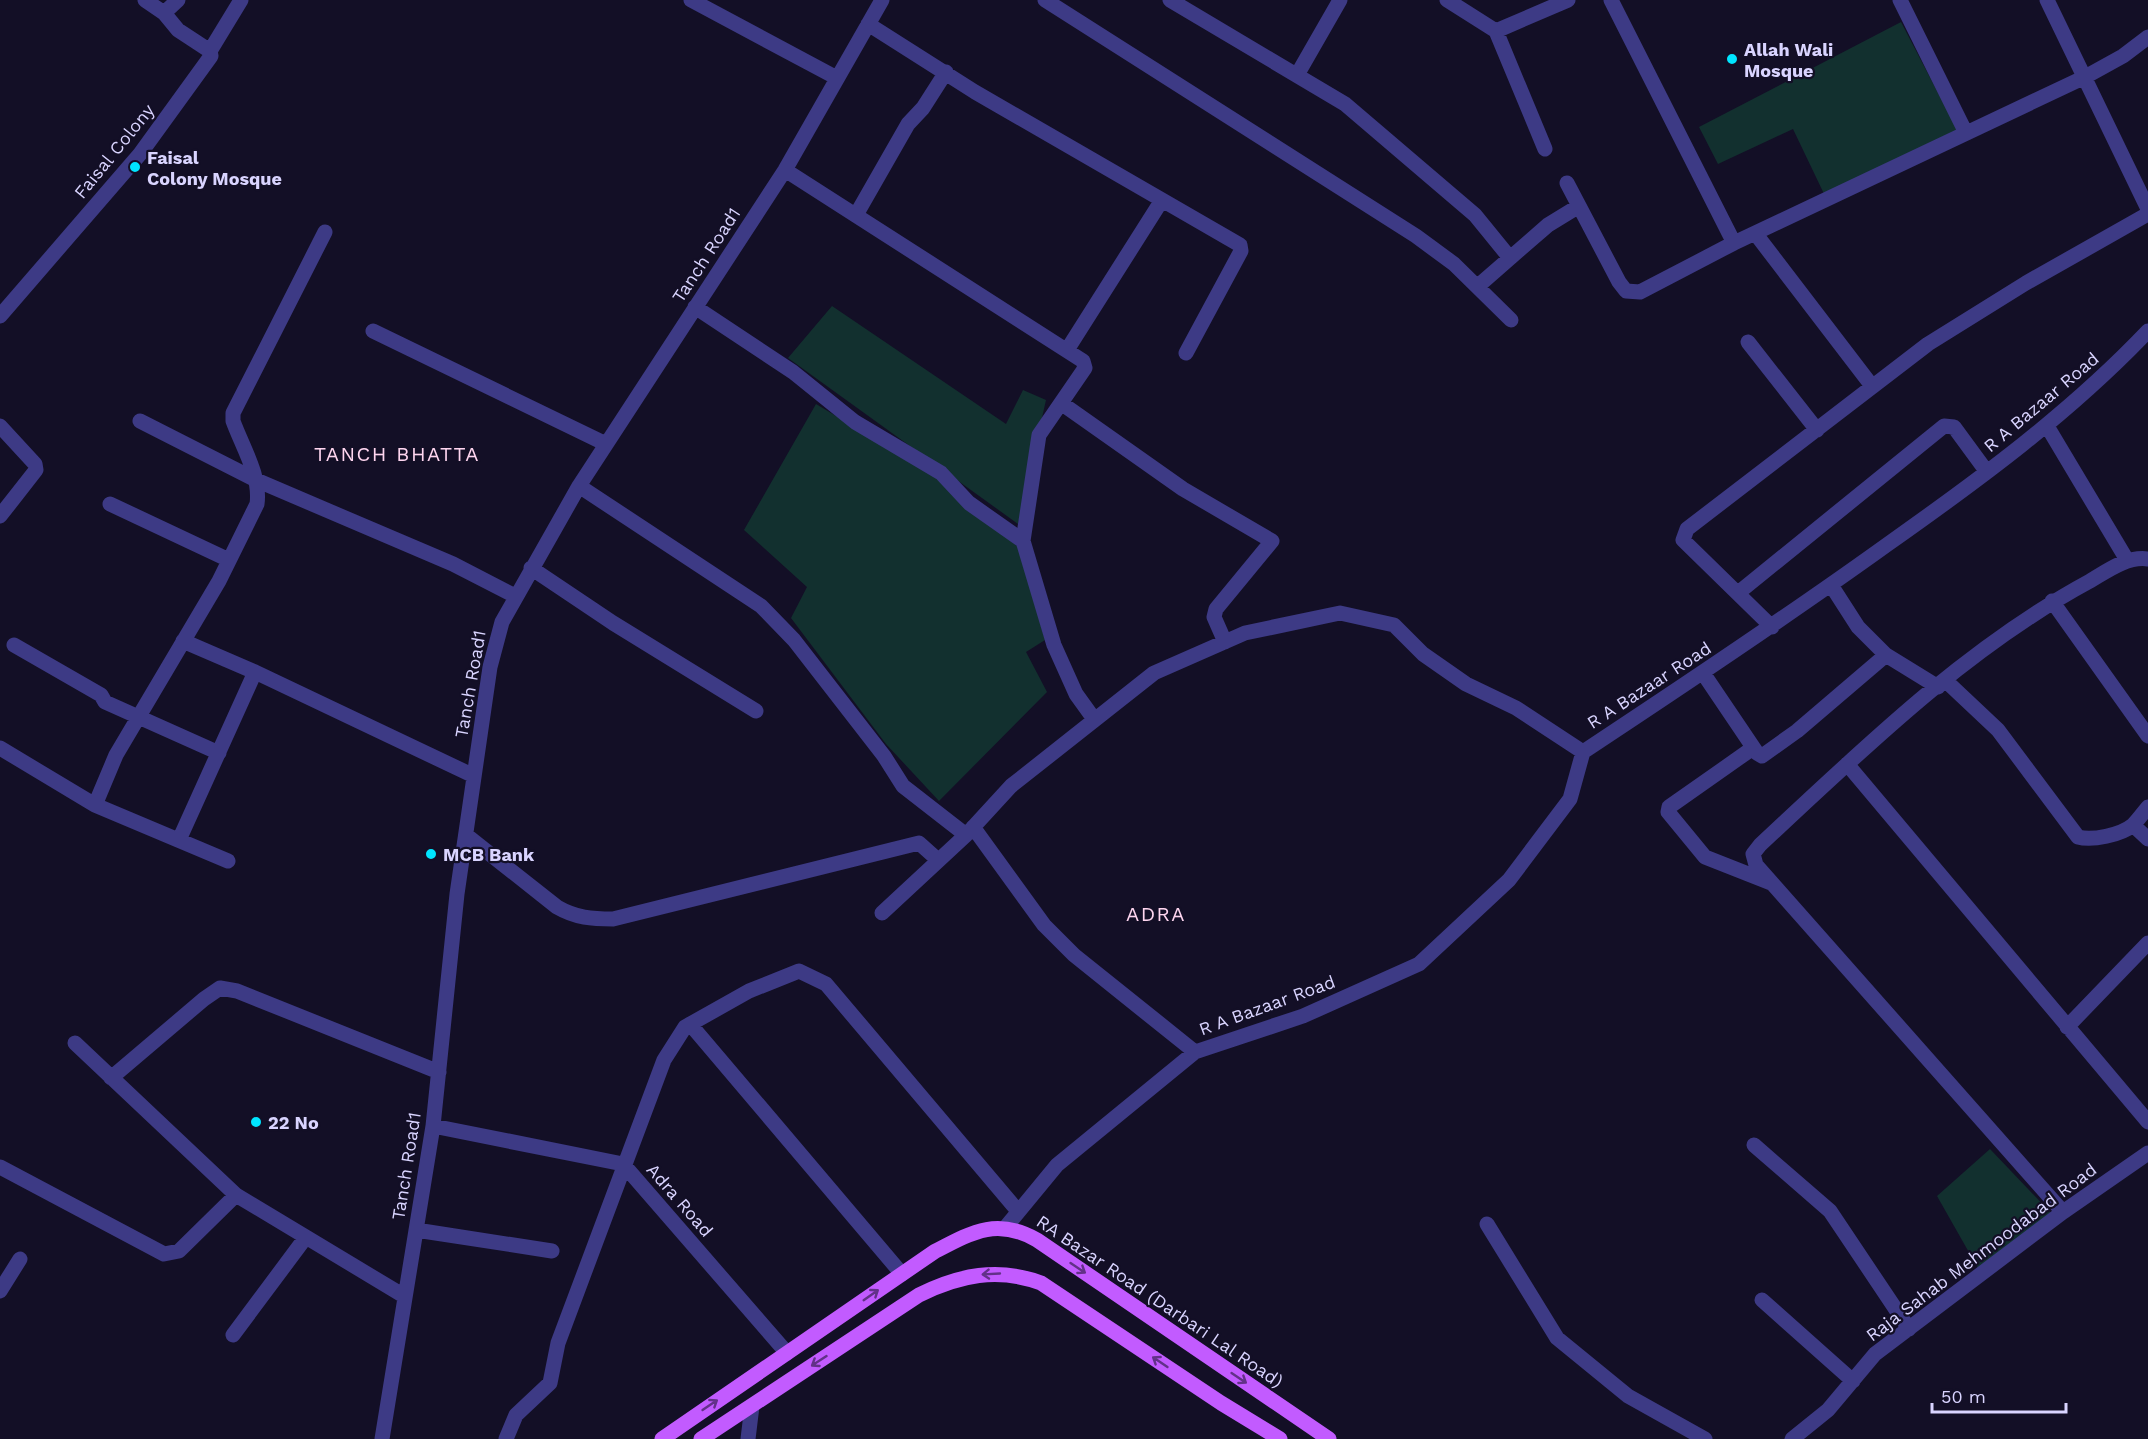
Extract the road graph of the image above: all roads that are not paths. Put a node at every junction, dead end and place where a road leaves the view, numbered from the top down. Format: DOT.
graph roads {
  1 [pos="144,0"];
  2 [pos="178,0"];
  3 [pos="242,0"];
  4 [pos="691,0"];
  5 [pos="882,0"];
  6 [pos="1045,0"];
  7 [pos="1170,0"];
  8 [pos="1340,0"];
  9 [pos="1447,0"];
  10 [pos="1568,0"];
  11 [pos="1611,0"];
  12 [pos="1900,0"];
  13 [pos="2047,0"];
  14 [pos="164,13"];
  15 [pos="868,24"];
  16 [pos="1496,31"];
  17 [pos="2148,37"];
  18 [pos="210,51"];
  19 [pos="946,72"];
  20 [pos="1297,75"];
  21 [pos="2085,77"];
  22 [pos="837,78"];
  23 [pos="1966,133"];
  24 [pos="1545,149"];
  25 [pos="785,170"];
  26 [pos="1567,183"];
  27 [pos="1162,200"];
  28 [pos="1579,206"];
  29 [pos="2148,209"];
  30 [pos="2148,214"];
  31 [pos="856,216"];
  32 [pos="325,232"];
  33 [pos="1755,233"];
  34 [pos="1734,243"];
  35 [pos="1510,258"];
  36 [pos="1478,286"];
  37 [pos="695,307"];
  38 [pos="0,316"];
  39 [pos="1510,320"];
  40 [pos="2148,330"];
  41 [pos="373,331"];
  42 [pos="1748,342"];
  43 [pos="1067,350"];
  44 [pos="1186,352"];
  45 [pos="1872,386"];
  46 [pos="1061,403"];
  47 [pos="141,421"];
  48 [pos="0,426"];
  49 [pos="2048,426"];
  50 [pos="1817,430"];
  51 [pos="606,444"];
  52 [pos="1987,472"];
  53 [pos="256,480"];
  54 [pos="579,486"];
  55 [pos="110,504"];
  56 [pos="0,516"];
  57 [pos="1023,541"];
  58 [pos="2148,559"];
  59 [pos="229,560"];
  60 [pos="2127,560"];
  61 [pos="531,568"];
  62 [pos="1831,585"];
  63 [pos="1737,593"];
  64 [pos="514,596"];
  65 [pos="2052,601"];
  66 [pos="1772,627"];
  67 [pos="183,641"];
  68 [pos="1225,642"];
  69 [pos="14,645"];
  70 [pos="1886,655"];
  71 [pos="255,672"];
  72 [pos="1703,672"];
  73 [pos="1942,684"];
  74 [pos="756,711"];
  75 [pos="138,718"];
  76 [pos="1094,719"];
  77 [pos="2148,736"];
  78 [pos="0,748"];
  79 [pos="1753,748"];
  80 [pos="1583,752"];
  81 [pos="219,753"];
  82 [pos="1847,764"];
  83 [pos="474,776"];
  84 [pos="95,805"];
  85 [pos="2148,807"];
  86 [pos="2133,825"];
  87 [pos="970,831"];
  88 [pos="466,835"];
  89 [pos="2148,839"];
  90 [pos="179,840"];
  91 [pos="938,860"];
  92 [pos="228,861"];
  93 [pos="1774,884"];
  94 [pos="882,913"];
  95 [pos="2148,943"];
  96 [pos="690,1024"];
  97 [pos="2067,1028"];
  98 [pos="75,1043"];
  99 [pos="1195,1052"];
  100 [pos="439,1072"];
  101 [pos="111,1078"];
  102 [pos="2148,1122"];
  103 [pos="433,1126"];
  104 [pos="1754,1145"];
  105 [pos="2148,1153"];
  106 [pos="623,1164"];
  107 [pos="0,1167"];
  108 [pos="236,1195"];
  109 [pos="1017,1210"];
  110 [pos="2063,1212"];
  111 [pos="1487,1224"];
  112 [pos="1005,1228"];
  113 [pos="416,1230"];
  114 [pos="306,1237"];
  115 [pos="552,1251"];
  116 [pos="20,1259"];
  117 [pos="902,1274"];
  118 [pos="0,1291"];
  119 [pos="404,1296"];
  120 [pos="1762,1300"];
  121 [pos="1909,1329"];
  122 [pos="233,1335"];
  123 [pos="787,1353"];
  124 [pos="1852,1381"];
  125 [pos="752,1406"];
  126 [pos="1799,1437"];
  127 [pos="382,1439"];
  128 [pos="506,1439"];
  129 [pos="662,1439"];
  130 [pos="700,1439"];
  131 [pos="748,1439"];
  132 [pos="1280,1439"];
  133 [pos="1329,1439"];
  134 [pos="1705,1439"];
  1 -- 14 [label="street"];
  2 -- 14 [label="street"];
  3 -- 18 [label="street, Faisal Colony"];
  4 -- 22 [label="street"];
  5 -- 15 [label="street, Tanch Road1"];
  6 -- 36 [label="street"];
  7 -- 20 [label="street"];
  8 -- 20 [label="street"];
  9 -- 16 [label="street"];
  10 -- 16 [label="street"];
  11 -- 34 [label="street"];
  12 -- 23 [label="street"];
  13 -- 21 [label="street"];
  14 -- 18 [label="street"];
  15 -- 19 [label="street"];
  15 -- 22 [label="street, Tanch Road1"];
  16 -- 24 [label="street"];
  17 -- 21 [label="street"];
  18 -- 38 [label="street, Faisal Colony"];
  19 -- 27 [label="street"];
  19 -- 31 [label="street"];
  20 -- 35 [label="street"];
  21 -- 23 [label="street"];
  21 -- 29 [label="street"];
  22 -- 25 [label="street, Tanch Road1"];
  23 -- 33 [label="street"];
  25 -- 31 [label="street"];
  25 -- 37 [label="street, Tanch Road1"];
  26 -- 28 [label="street"];
  27 -- 43 [label="street"];
  27 -- 44 [label="street"];
  28 -- 34 [label="street"];
  28 -- 35 [label="street"];
  30 -- 45 [label="street"];
  31 -- 43 [label="street"];
  32 -- 53 [label="street"];
  33 -- 34 [label="street"];
  33 -- 45 [label="street"];
  35 -- 36 [label="street"];
  36 -- 39 [label="street"];
  37 -- 51 [label="street, Tanch Road1"];
  37 -- 57 [label="street"];
  40 -- 49 [label="street, R A Bazaar Road"];
  41 -- 51 [label="street"];
  42 -- 50 [label="street"];
  43 -- 46 [label="street"];
  45 -- 50 [label="street"];
  46 -- 57 [label="street"];
  46 -- 68 [label="street"];
  47 -- 53 [label="street"];
  48 -- 56 [label="street"];
  49 -- 52 [label="street, R A Bazaar Road"];
  49 -- 60 [label="street"];
  50 -- 63 [label="street"];
  51 -- 54 [label="street, Tanch Road1"];
  52 -- 62 [label="street, R A Bazaar Road"];
  52 -- 63 [label="street"];
  53 -- 59 [label="street"];
  53 -- 64 [label="street"];
  54 -- 61 [label="street, Tanch Road1"];
  54 -- 87 [label="street"];
  55 -- 59 [label="street"];
  57 -- 76 [label="street"];
  58 -- 60 [label="street"];
  59 -- 67 [label="street"];
  60 -- 65 [label="street"];
  61 -- 64 [label="street, Tanch Road1"];
  61 -- 74 [label="street"];
  62 -- 66 [label="street, R A Bazaar Road"];
  62 -- 70 [label="street"];
  63 -- 66 [label="street"];
  64 -- 83 [label="street, Tanch Road1"];
  65 -- 73 [label="street"];
  65 -- 77 [label="street"];
  66 -- 72 [label="street, R A Bazaar Road"];
  67 -- 71 [label="street"];
  67 -- 75 [label="street"];
  68 -- 76 [label="street"];
  68 -- 80 [label="street"];
  69 -- 75 [label="street"];
  70 -- 73 [label="street"];
  70 -- 79 [label="street"];
  71 -- 81 [label="street"];
  71 -- 83 [label="street"];
  72 -- 79 [label="street"];
  72 -- 80 [label="street, R A Bazaar Road"];
  73 -- 82 [label="street"];
  73 -- 86 [label="street"];
  75 -- 81 [label="street"];
  75 -- 84 [label="street"];
  76 -- 87 [label="street"];
  78 -- 84 [label="street"];
  79 -- 93 [label="street"];
  80 -- 99 [label="street, R A Bazaar Road"];
  81 -- 90 [label="street"];
  82 -- 93 [label="street"];
  82 -- 97 [label="street"];
  83 -- 88 [label="street, Tanch Road1"];
  84 -- 90 [label="street"];
  85 -- 86 [label="street"];
  86 -- 89 [label="street"];
  87 -- 91 [label="street"];
  87 -- 99 [label="street"];
  88 -- 91 [label="street"];
  88 -- 100 [label="street, Tanch Road1"];
  90 -- 92 [label="street"];
  91 -- 94 [label="street"];
  93 -- 110 [label="street"];
  95 -- 97 [label="street"];
  96 -- 106 [label="street"];
  96 -- 109 [label="street"];
  96 -- 117 [label="street"];
  97 -- 102 [label="street"];
  98 -- 101 [label="street"];
  99 -- 109 [label="street, R A Bazaar Road"];
  100 -- 101 [label="street"];
  100 -- 103 [label="street, Tanch Road1"];
  101 -- 108 [label="street"];
  103 -- 106 [label="street, Adra Road"];
  103 -- 113 [label="street, Tanch Road1"];
  104 -- 121 [label="street"];
  105 -- 110 [label="street, Raja Sahab Mehmoodabad Road"];
  106 -- 123 [label="street, Adra Road"];
  106 -- 128 [label="street"];
  107 -- 108 [label="street"];
  108 -- 114 [label="street"];
  109 -- 112 [label="street, R A Bazaar Road"];
  110 -- 121 [label="street, Raja Sahab Mehmoodabad Road"];
  111 -- 134 [label="street"];
  112 -- 117 [label="main road, RA Bazar Road (Darbari Lal Road)"];
  112 -- 133 [label="main road, RA Bazar Road (Darbari Lal Road), one-way"];
  113 -- 115 [label="street"];
  113 -- 119 [label="street, Tanch Road1"];
  114 -- 119 [label="street"];
  114 -- 122 [label="street"];
  116 -- 118 [label="street"];
  123 -- 117 [label="main road, RA Bazar Road (Darbari Lal Road), one-way"];
  119 -- 127 [label="street, Tanch Road1"];
  120 -- 124 [label="street"];
  121 -- 124 [label="street, Raja Sahab Mehmoodabad Road"];
  129 -- 123 [label="main road, RA Bazar Road (Darbari Lal Road), one-way"];
  124 -- 126 [label="street, Raja Sahab Mehmoodabad Road"];
  125 -- 130 [label="main road"];
  125 -- 131 [label="street"];
  132 -- 125 [label="main road, one-way"];
}
